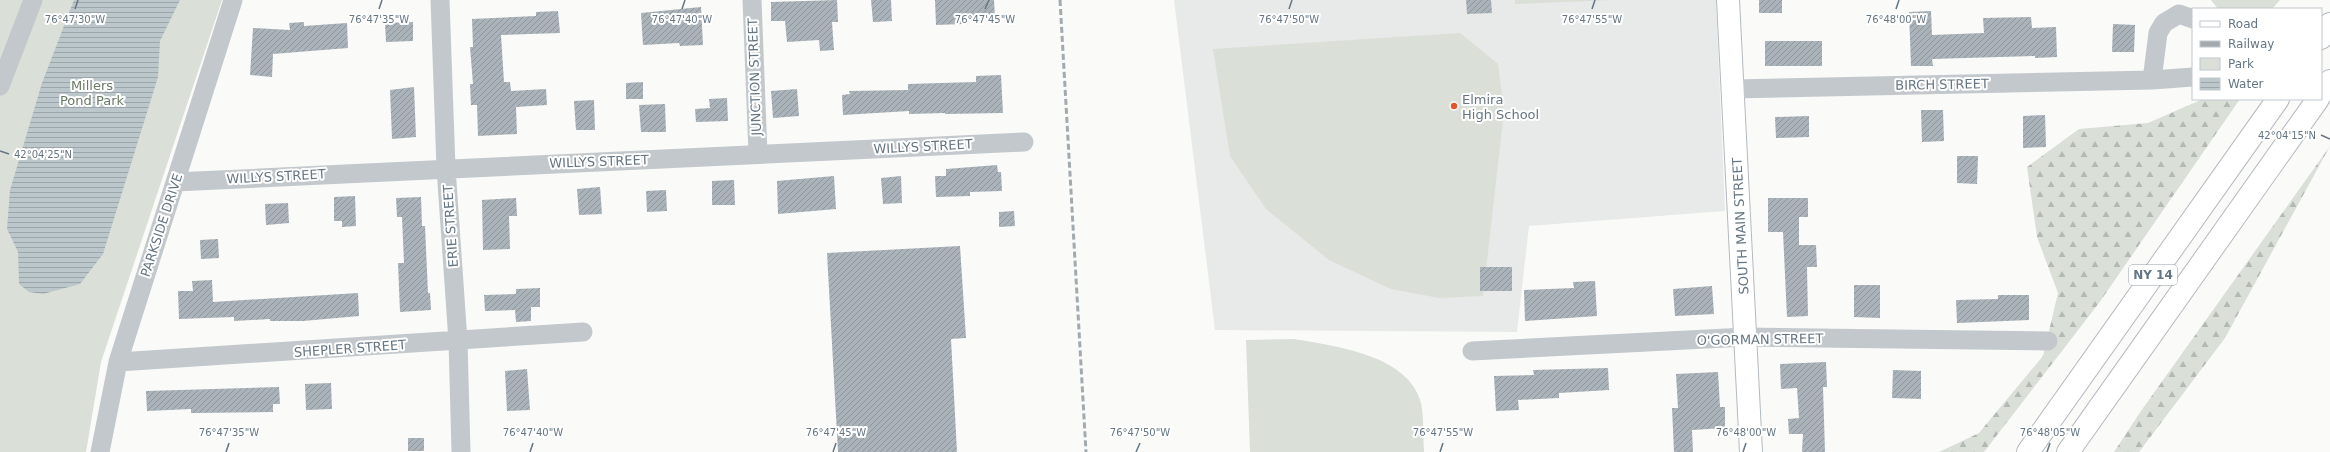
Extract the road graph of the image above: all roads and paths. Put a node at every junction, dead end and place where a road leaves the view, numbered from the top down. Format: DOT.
graph roads {
  1 [pos="34,0"];
  2 [pos="232,0"];
  3 [pos="440,0"];
  4 [pos="752,0"];
  5 [pos="1728,0"];
  6 [pos="2192,20"];
  7 [pos="2330,24"];
  8 [pos="2322,36"];
  9 [pos="2192,77"];
  10 [pos="2152,80"];
  11 [pos="0,86"];
  12 [pos="1732,89"];
  13 [pos="2277,100"];
  14 [pos="2316,100"];
  15 [pos="1024,142"];
  16 [pos="758,154"];
  17 [pos="446,168"];
  18 [pos="175,182"];
  19 [pos="583,332"];
  20 [pos="1746,337"];
  21 [pos="458,341"];
  22 [pos="2048,341"];
  23 [pos="1472,351"];
  24 [pos="118,362"];
  25 [pos="100,452"];
  26 [pos="461,452"];
  27 [pos="1751,452"];
  28 [pos="2028,452"];
  29 [pos="2068,452"];
  1 -- 11 [label="street"];
  2 -- 18 [label="street, PARKSIDE DRIVE"];
  3 -- 17 [label="street, ERIE STREET"];
  4 -- 16 [label="street, JUNCTION STREET"];
  5 -- 12 [label="main road, SOUTH MAIN STREET"];
  6 -- 10 [label="street"];
  7 -- 8 [label="main road"];
  9 -- 10 [label="street, BIRCH STREET"];
  10 -- 12 [label="street, BIRCH STREET"];
  12 -- 20 [label="main road, SOUTH MAIN STREET"];
  13 -- 28 [label="main road, NY 14"];
  14 -- 29 [label="main road, NY 14"];
  15 -- 16 [label="street, WILLYS STREET"];
  16 -- 17 [label="street, WILLYS STREET"];
  17 -- 18 [label="street, WILLYS STREET"];
  17 -- 21 [label="street, ERIE STREET"];
  18 -- 24 [label="street, PARKSIDE DRIVE"];
  19 -- 21 [label="street, SHEPLER STREET"];
  20 -- 22 [label="street, O'GORMAN STREET"];
  20 -- 23 [label="street, O'GORMAN STREET"];
  20 -- 27 [label="main road, SOUTH MAIN STREET"];
  21 -- 24 [label="street, SHEPLER STREET"];
  21 -- 26 [label="street, ERIE STREET"];
  24 -- 25 [label="street, PARKSIDE DRIVE"];
}
